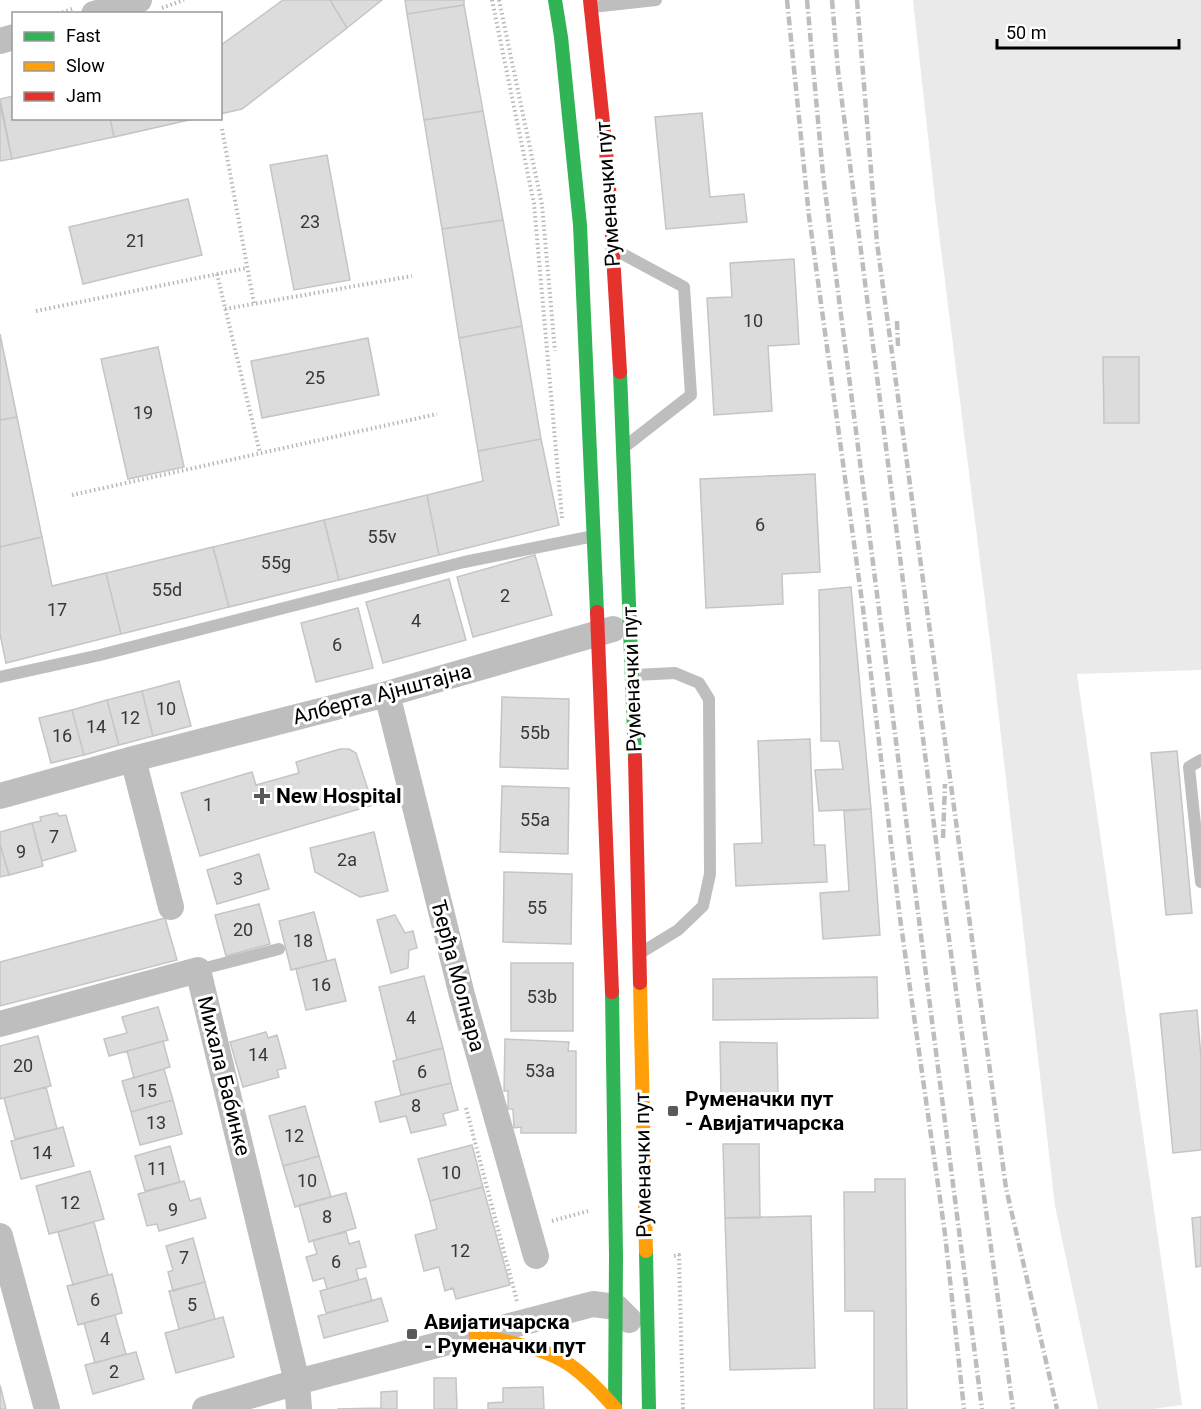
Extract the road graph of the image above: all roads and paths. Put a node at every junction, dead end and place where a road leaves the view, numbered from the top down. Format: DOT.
graph roads {
  1 [pos="139,0"];
  2 [pos="492,0"];
  3 [pos="555,0"];
  4 [pos="656,0"];
  5 [pos="590,3"];
  6 [pos="100,12"];
  7 [pos="222,129"];
  8 [pos="613,249"];
  9 [pos="247,268"];
  10 [pos="218,274"];
  11 [pos="412,276"];
  12 [pos="254,304"];
  13 [pos="225,309"];
  14 [pos="36,311"];
  15 [pos="437,414"];
  16 [pos="624,447"];
  17 [pos="260,453"];
  18 [pos="72,495"];
  19 [pos="594,536"];
  20 [pos="564,541"];
  21 [pos="630,625"];
  22 [pos="598,633"];
  23 [pos="633,675"];
  24 [pos="0,677"];
  25 [pos="387,694"];
  26 [pos="133,759"];
  27 [pos="1201,760"];
  28 [pos="0,796"];
  29 [pos="1201,882"];
  30 [pos="171,907"];
  31 [pos="279,949"];
  32 [pos="638,954"];
  33 [pos="198,970"];
  34 [pos="0,1024"];
  35 [pos="465,1105"];
  36 [pos="590,1221"];
  37 [pos="528,1228"];
  38 [pos="0,1236"];
  39 [pos="536,1256"];
  40 [pos="616,1307"];
  41 [pos="523,1323"];
  42 [pos="476,1335"];
  43 [pos="648,1360"];
  44 [pos="297,1382"];
  45 [pos="615,1408"];
  46 [pos="47,1409"];
  47 [pos="205,1409"];
  48 [pos="299,1409"];
  49 [pos="649,1409"];
  1 -- 6 [label="street"];
  2 -- 20 [label="path"];
  3 -- 19 [label="main road, Руменачки пут"];
  4 -- 5 [label="lane"];
  5 -- 8 [label="main road, Руменачки пут"];
  7 -- 9 [label="path"];
  8 -- 16 [label="main road, Руменачки пут"];
  8 -- 16 [label="lane"];
  9 -- 10 [label="path"];
  9 -- 12 [label="path"];
  10 -- 13 [label="path"];
  10 -- 14 [label="path"];
  11 -- 12 [label="path"];
  12 -- 13 [label="path"];
  13 -- 17 [label="path"];
  15 -- 17 [label="path"];
  16 -- 21 [label="main road, Руменачки пут"];
  17 -- 18 [label="path"];
  19 -- 20 [label="lane"];
  19 -- 22 [label="main road, Руменачки пут"];
  20 -- 24 [label="lane"];
  21 -- 22 [label="street, Алберта Ајнштајна"];
  21 -- 23 [label="main road, Руменачки пут"];
  22 -- 25 [label="street, Алберта Ајнштајна"];
  22 -- 40 [label="main road, Руменачки пут"];
  23 -- 32 [label="main road, Руменачки пут"];
  23 -- 32 [label="lane"];
  25 -- 26 [label="street, Алберта Ајнштајна"];
  25 -- 37 [label="street, Ђерђа Молнара"];
  26 -- 28 [label="street, Алберта Ајнштајна"];
  26 -- 30 [label="street"];
  27 -- 29 [label="lane"];
  31 -- 33 [label="lane"];
  32 -- 43 [label="main road, Руменачки пут"];
  33 -- 34 [label="street, Михала Бабинке"];
  33 -- 44 [label="street, Михала Бабинке"];
  35 -- 41 [label="path"];
  36 -- 37 [label="path"];
  37 -- 39 [label="street, Ђерђа Молнара"];
  38 -- 46 [label="street"];
  40 -- 41 [label="street"];
  40 -- 43 [label="street, Руменачки пут"];
  40 -- 45 [label="main road, Руменачки пут"];
  41 -- 42 [label="street"];
  42 -- 44 [label="street"];
  42 -- 45 [label="main road"];
  43 -- 49 [label="main road, Руменачки пут"];
  44 -- 47 [label="street"];
  44 -- 48 [label="street, Михала Бабинке"];
}
